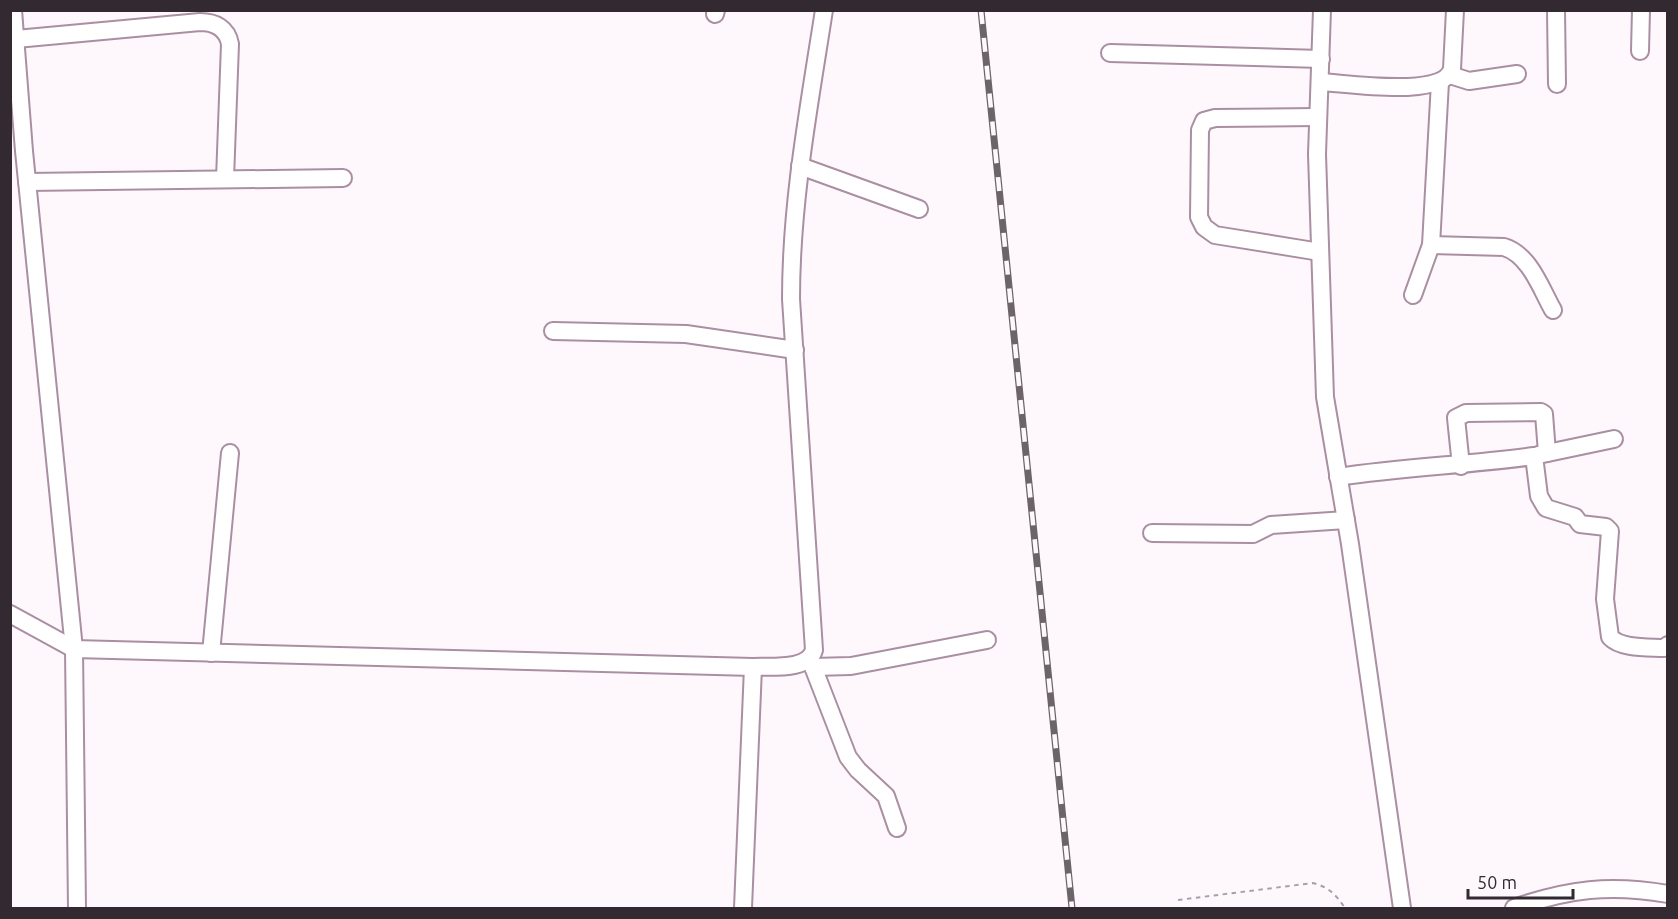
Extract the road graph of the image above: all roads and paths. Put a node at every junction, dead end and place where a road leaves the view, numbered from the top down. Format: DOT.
graph roads {
  1 [pos="13,10"];
  2 [pos="824,10"];
  3 [pos="1322,10"];
  4 [pos="1455,10"];
  5 [pos="1556,10"];
  6 [pos="1641,10"];
  7 [pos="16,39"];
  8 [pos="1640,51"];
  9 [pos="1110,53"];
  10 [pos="1321,59"];
  11 [pos="1517,74"];
  12 [pos="1445,78"];
  13 [pos="1320,82"];
  14 [pos="1557,84"];
  15 [pos="1318,117"];
  16 [pos="800,166"];
  17 [pos="343,178"];
  18 [pos="225,179"];
  19 [pos="27,182"];
  20 [pos="919,208"];
  21 [pos="1431,245"];
  22 [pos="1320,252"];
  23 [pos="1413,295"];
  24 [pos="1553,310"];
  25 [pos="553,331"];
  26 [pos="795,350"];
  27 [pos="1614,439"];
  28 [pos="230,453"];
  29 [pos="1540,454"];
  30 [pos="1461,466"];
  31 [pos="1338,477"];
  32 [pos="1346,520"];
  33 [pos="1152,533"];
  34 [pos="10,614"];
  35 [pos="987,640"];
  36 [pos="1667,645"];
  37 [pos="74,649"];
  38 [pos="211,652"];
  39 [pos="812,663"];
  40 [pos="753,667"];
  41 [pos="897,828"];
  42 [pos="1668,894"];
  43 [pos="1178,900"];
  44 [pos="77,909"];
  45 [pos="743,909"];
  46 [pos="1345,909"];
  47 [pos="1402,909"];
  48 [pos="1514,909"];
  1 -- 7 [label="street"];
  2 -- 16 [label="street"];
  3 -- 10 [label="street"];
  4 -- 12 [label="street"];
  5 -- 14 [label="street"];
  6 -- 8 [label="street"];
  7 -- 18 [label="street"];
  7 -- 19 [label="street"];
  9 -- 10 [label="street"];
  10 -- 13 [label="street"];
  11 -- 12 [label="street"];
  12 -- 13 [label="street"];
  12 -- 21 [label="street"];
  13 -- 15 [label="street"];
  15 -- 22 [label="street"];
  15 -- 22 [label="street"];
  16 -- 20 [label="street"];
  16 -- 26 [label="street"];
  17 -- 18 [label="street"];
  18 -- 19 [label="street"];
  19 -- 37 [label="street"];
  21 -- 23 [label="street"];
  21 -- 24 [label="street"];
  22 -- 31 [label="street"];
  25 -- 26 [label="street"];
  26 -- 39 [label="street"];
  27 -- 29 [label="street"];
  28 -- 38 [label="street"];
  29 -- 30 [label="street"];
  29 -- 30 [label="street"];
  29 -- 36 [label="street"];
  30 -- 31 [label="street"];
  31 -- 32 [label="street"];
  32 -- 33 [label="street"];
  32 -- 47 [label="street"];
  34 -- 37 [label="street"];
  35 -- 39 [label="street"];
  37 -- 38 [label="street"];
  37 -- 44 [label="street"];
  38 -- 40 [label="street"];
  39 -- 40 [label="street"];
  39 -- 41 [label="street"];
  40 -- 45 [label="street"];
  42 -- 48 [label="street"];
  43 -- 46 [label="path"];
}
